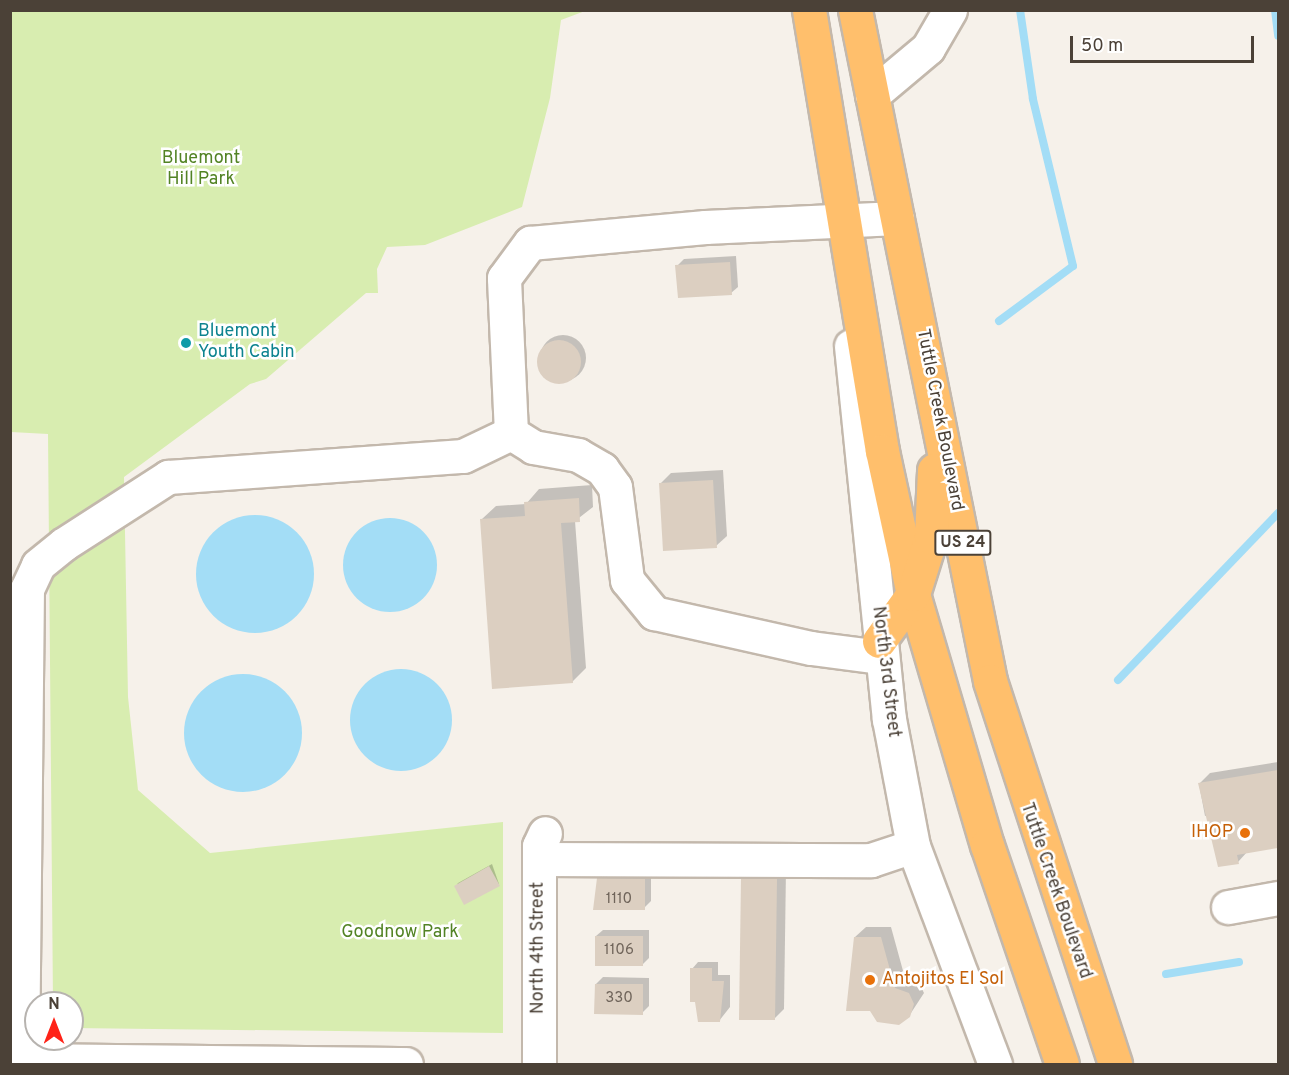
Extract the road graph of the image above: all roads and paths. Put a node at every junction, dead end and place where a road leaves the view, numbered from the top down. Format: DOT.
graph roads {
  1 [pos="809,10"];
  2 [pos="855,10"];
  3 [pos="950,10"];
  4 [pos="872,95"];
  5 [pos="897,218"];
  6 [pos="844,219"];
  7 [pos="850,263"];
  8 [pos="932,388"];
  9 [pos="511,433"];
  10 [pos="913,594"];
  11 [pos="20,640"];
  12 [pos="880,649"];
  13 [pos="914,846"];
  14 [pos="18,851"];
  15 [pos="1278,898"];
  16 [pos="1228,907"];
  17 [pos="18,1061"];
  18 [pos="406,1065"];
  19 [pos="539,1065"];
  20 [pos="995,1065"];
  21 [pos="1062,1065"];
  22 [pos="1115,1065"];
  1 -- 6 [label="highway"];
  2 -- 4 [label="highway, Tuttle Creek Boulevard / US 24"];
  3 -- 4 [label="street"];
  4 -- 5 [label="highway, Tuttle Creek Boulevard / US 24"];
  5 -- 6 [label="street"];
  5 -- 8 [label="highway, Tuttle Creek Boulevard / US 24"];
  6 -- 7 [label="highway"];
  6 -- 9 [label="street"];
  7 -- 10 [label="highway"];
  7 -- 12 [label="street, North 3rd Street"];
  8 -- 10 [label="highway"];
  8 -- 22 [label="highway, Tuttle Creek Boulevard / US 24"];
  9 -- 11 [label="street"];
  9 -- 12 [label="street"];
  10 -- 12 [label="highway"];
  10 -- 21 [label="highway"];
  11 -- 14 [label="street"];
  12 -- 13 [label="street, North 3rd Street"];
  13 -- 19 [label="street, North 4th Street"];
  13 -- 20 [label="street, North 3rd Street"];
  14 -- 17 [label="street"];
  15 -- 16 [label="street"];
  17 -- 18 [label="street"];
}
